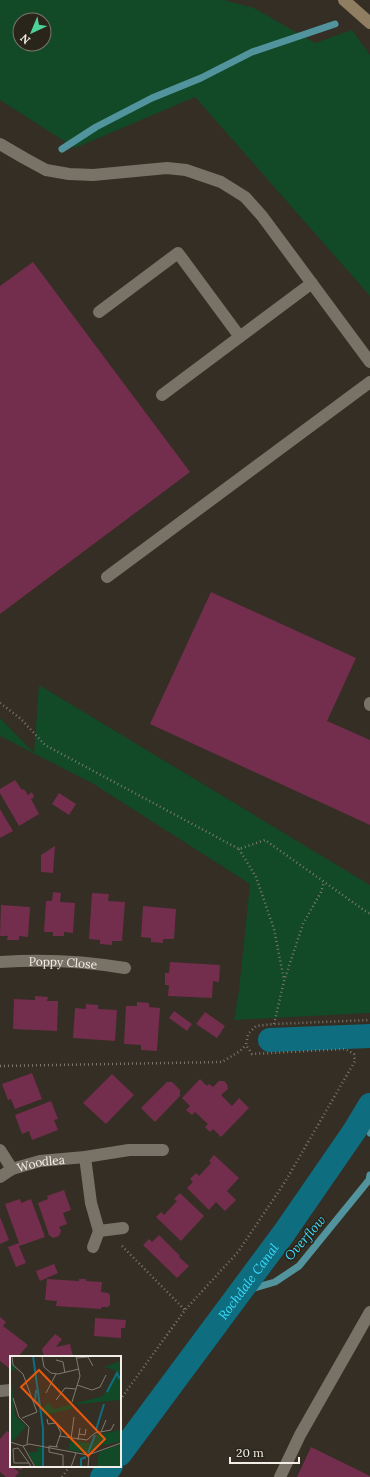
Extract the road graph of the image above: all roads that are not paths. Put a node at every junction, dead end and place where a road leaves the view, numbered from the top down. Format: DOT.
graph roads {
  1 [pos="345,0"];
  2 [pos="370,23"];
  3 [pos="0,144"];
  4 [pos="312,283"];
  5 [pos="99,312"];
  6 [pos="240,337"];
  7 [pos="370,362"];
  8 [pos="370,382"];
  9 [pos="162,395"];
  10 [pos="107,578"];
  11 [pos="0,962"];
  12 [pos="125,968"];
  13 [pos="0,1150"];
  14 [pos="163,1150"];
  15 [pos="85,1157"];
  16 [pos="12,1169"];
  17 [pos="0,1177"];
  18 [pos="123,1228"];
  19 [pos="99,1231"];
  20 [pos="93,1247"];
  21 [pos="370,1312"];
  22 [pos="10,1390"];
  23 [pos="0,1391"];
  24 [pos="280,1477"];
  1 -- 2 [label="main road"];
  3 -- 4 [label="street"];
  4 -- 6 [label="street"];
  4 -- 7 [label="street"];
  5 -- 6 [label="street"];
  6 -- 9 [label="street"];
  8 -- 10 [label="street"];
  11 -- 12 [label="street, Poppy Close"];
  13 -- 16 [label="street"];
  14 -- 15 [label="street, Woodlea"];
  15 -- 16 [label="street, Woodlea"];
  15 -- 19 [label="street"];
  16 -- 17 [label="street, Woodlea"];
  18 -- 19 [label="street"];
  19 -- 20 [label="street"];
  21 -- 24 [label="street"];
  22 -- 23 [label="street"];
}
